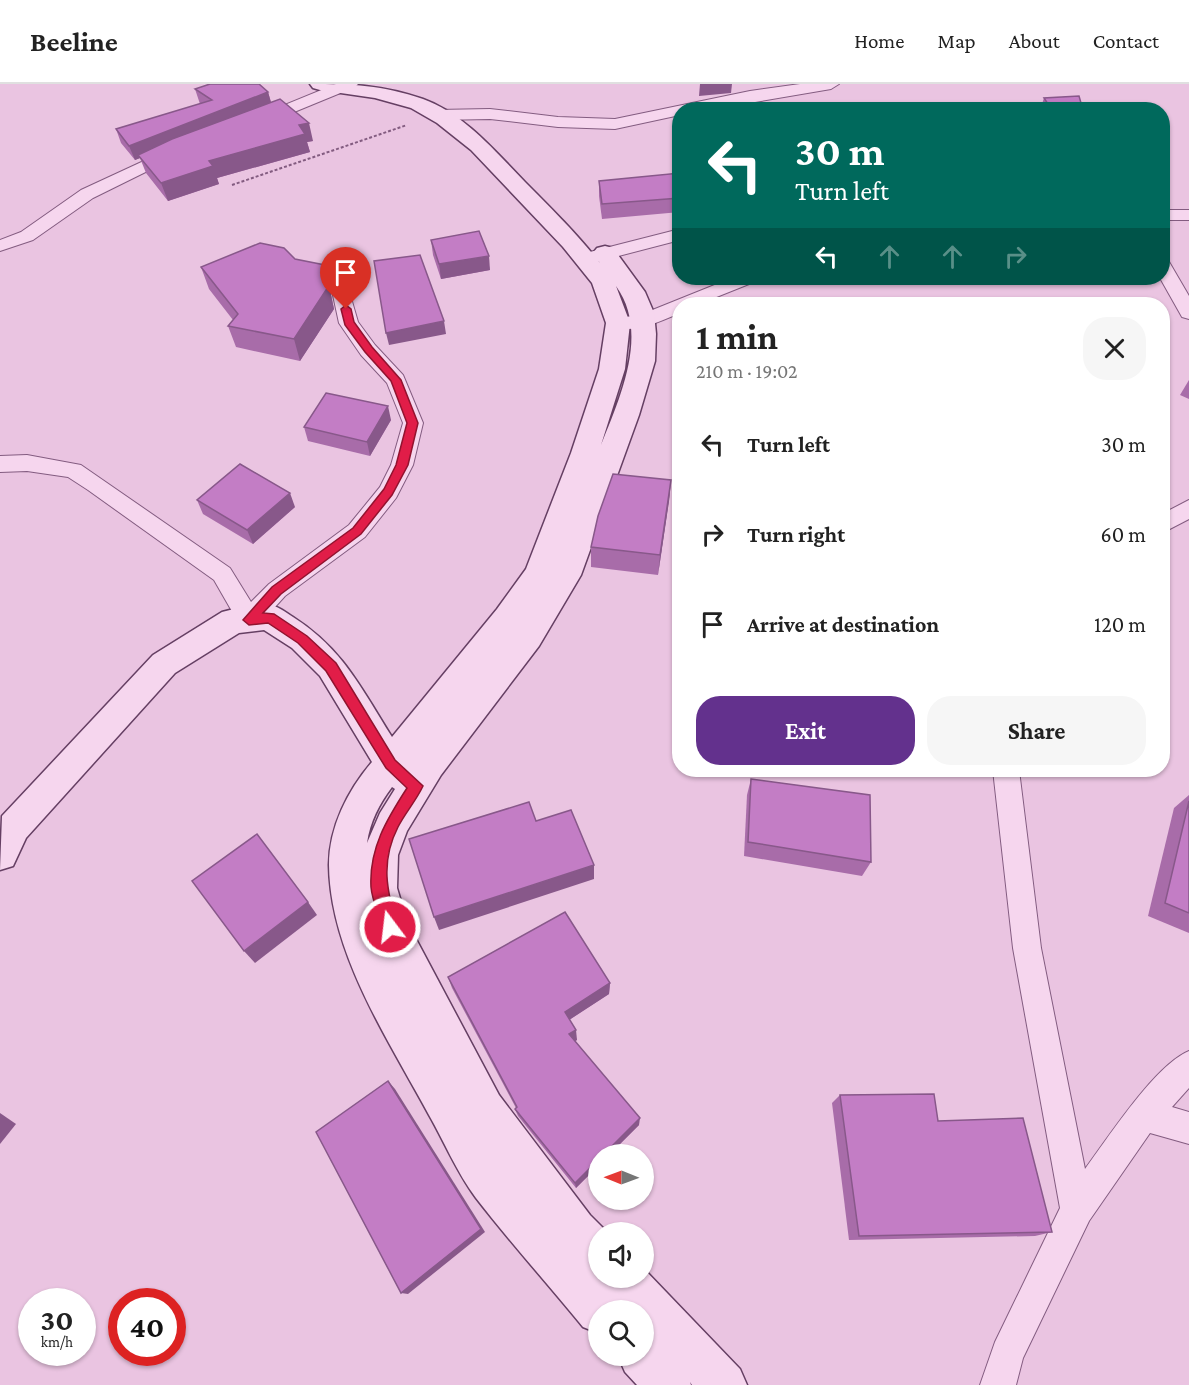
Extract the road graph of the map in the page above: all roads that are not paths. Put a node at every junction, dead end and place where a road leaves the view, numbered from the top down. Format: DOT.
graph roads {
  1 [pos="390,84"];
  2 [pos="831,84"];
  3 [pos="336,85"];
  4 [pos="721,102"];
  5 [pos="672,112"];
  6 [pos="449,115"];
  7 [pos="243,126"];
  8 [pos="193,145"];
  9 [pos="1170,215"];
  10 [pos="1189,215"];
  11 [pos="672,236"];
  12 [pos="0,246"];
  13 [pos="594,256"];
  14 [pos="1170,279"];
  15 [pos="730,285"];
  16 [pos="342,295"];
  17 [pos="701,297"];
  18 [pos="672,308"];
  19 [pos="1189,313"];
  20 [pos="631,322"];
  21 [pos="0,464"];
  22 [pos="1189,508"];
  23 [pos="1170,520"];
  24 [pos="249,620"];
  25 [pos="390,764"];
  26 [pos="1007,777"];
  27 [pos="416,786"];
  28 [pos="0,854"];
  29 [pos="1189,1066"];
  30 [pos="1143,1115"];
  31 [pos="1189,1128"];
  32 [pos="1077,1209"];
  33 [pos="588,1244"];
  34 [pos="632,1288"];
  35 [pos="590,1300"];
  36 [pos="650,1366"];
  37 [pos="668,1385"];
  38 [pos="724,1385"];
  39 [pos="998,1385"];
  1 -- 6 [label="street"];
  2 -- 4 [label="street"];
  3 -- 6 [label="street"];
  3 -- 7 [label="street"];
  5 -- 6 [label="street"];
  6 -- 13 [label="street"];
  8 -- 12 [label="street"];
  9 -- 10 [label="street"];
  11 -- 13 [label="street"];
  13 -- 20 [label="street"];
  14 -- 19 [label="street"];
  15 -- 17 [label="street"];
  16 -- 24 [label="street"];
  18 -- 20 [label="street"];
  20 -- 25 [label="street"];
  20 -- 27 [label="street"];
  21 -- 24 [label="street"];
  22 -- 23 [label="street"];
  24 -- 25 [label="street"];
  24 -- 28 [label="street"];
  25 -- 27 [label="street"];
  25 -- 35 [label="street"];
  26 -- 32 [label="street"];
  27 -- 33 [label="street"];
  29 -- 30 [label="street"];
  30 -- 31 [label="street"];
  30 -- 32 [label="street"];
  32 -- 39 [label="street"];
  34 -- 38 [label="street"];
  36 -- 37 [label="street"];
}
